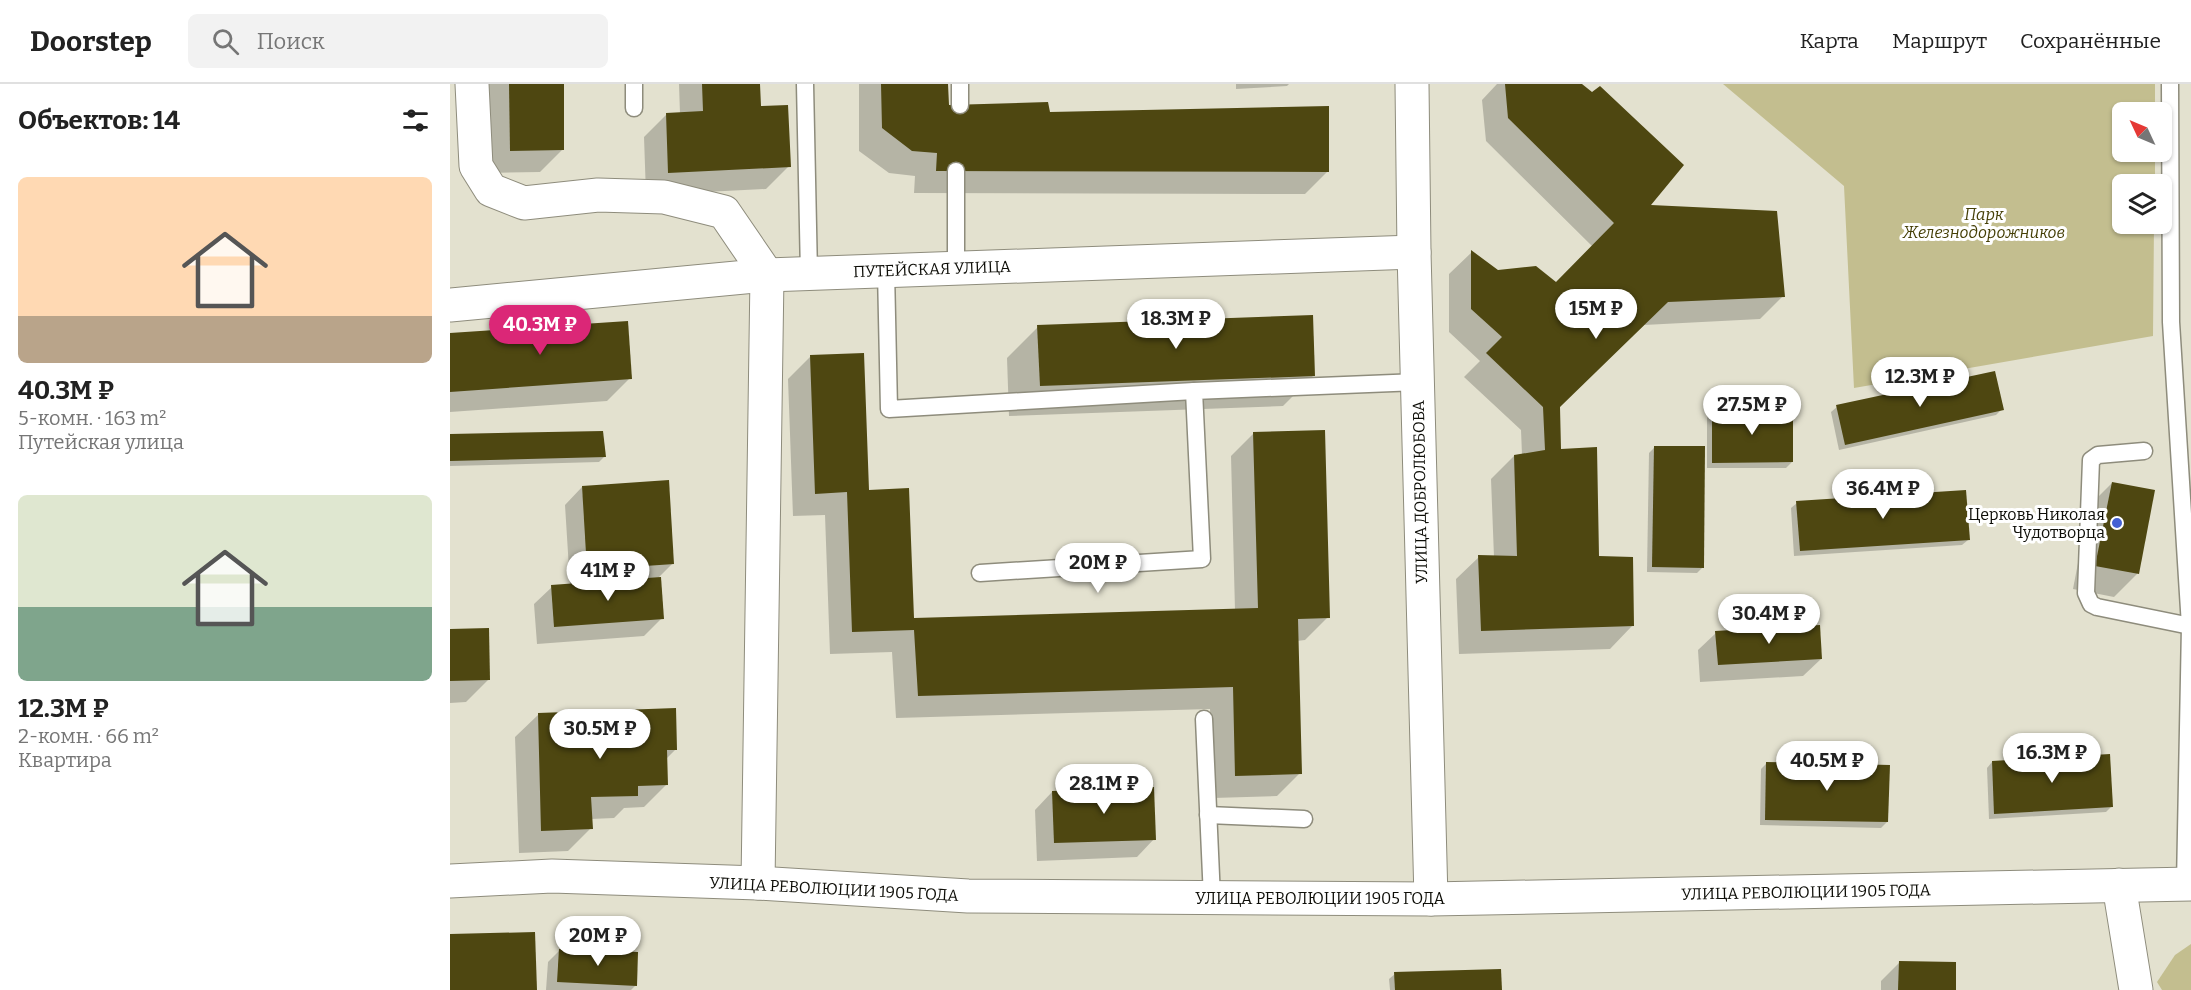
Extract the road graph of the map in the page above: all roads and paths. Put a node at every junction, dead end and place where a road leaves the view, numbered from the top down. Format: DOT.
graph roads {
  1 [pos="472,84"];
  2 [pos="634,84"];
  3 [pos="805,84"];
  4 [pos="960,84"];
  5 [pos="1412,84"];
  6 [pos="2170,84"];
  7 [pos="960,105"];
  8 [pos="634,108"];
  9 [pos="956,171"];
  10 [pos="1414,252"];
  11 [pos="956,268"];
  12 [pos="886,271"];
  13 [pos="809,274"];
  14 [pos="767,275"];
  15 [pos="450,304"];
  16 [pos="1418,382"];
  17 [pos="1194,391"];
  18 [pos="2144,451"];
  19 [pos="980,573"];
  20 [pos="2190,626"];
  21 [pos="1204,719"];
  22 [pos="1208,815"];
  23 [pos="1304,819"];
  24 [pos="450,881"];
  25 [pos="758,883"];
  26 [pos="2188,884"];
  27 [pos="2119,885"];
  28 [pos="1212,898"];
  29 [pos="1431,899"];
  30 [pos="2136,990"];
  1 -- 14 [label="street"];
  2 -- 8 [label="lane"];
  3 -- 13 [label="lane"];
  4 -- 7 [label="lane"];
  5 -- 10 [label="street, УЛИЦА ДОБРОЛЮБОВА"];
  6 -- 20 [label="lane"];
  9 -- 11 [label="lane"];
  10 -- 11 [label="street, ПУТЕЙСКАЯ УЛИЦА"];
  10 -- 16 [label="street, УЛИЦА ДОБРОЛЮБОВА"];
  11 -- 12 [label="street, ПУТЕЙСКАЯ УЛИЦА"];
  12 -- 13 [label="street, ПУТЕЙСКАЯ УЛИЦА"];
  12 -- 17 [label="lane"];
  13 -- 14 [label="street, ПУТЕЙСКАЯ УЛИЦА"];
  14 -- 15 [label="street, ПУТЕЙСКАЯ УЛИЦА"];
  14 -- 25 [label="street"];
  16 -- 17 [label="lane"];
  16 -- 29 [label="street, УЛИЦА ДОБРОЛЮБОВА"];
  17 -- 19 [label="lane"];
  18 -- 20 [label="lane"];
  20 -- 26 [label="lane"];
  21 -- 22 [label="lane"];
  22 -- 23 [label="lane"];
  22 -- 28 [label="lane"];
  24 -- 25 [label="street, УЛИЦА РЕВОЛЮЦИИ 1905 ГОДА"];
  25 -- 28 [label="street, УЛИЦА РЕВОЛЮЦИИ 1905 ГОДА"];
  26 -- 27 [label="street, УЛИЦА РЕВОЛЮЦИИ 1905 ГОДА"];
  27 -- 29 [label="street, УЛИЦА РЕВОЛЮЦИИ 1905 ГОДА"];
  27 -- 30 [label="street"];
  28 -- 29 [label="street, УЛИЦА РЕВОЛЮЦИИ 1905 ГОДА"];
}
